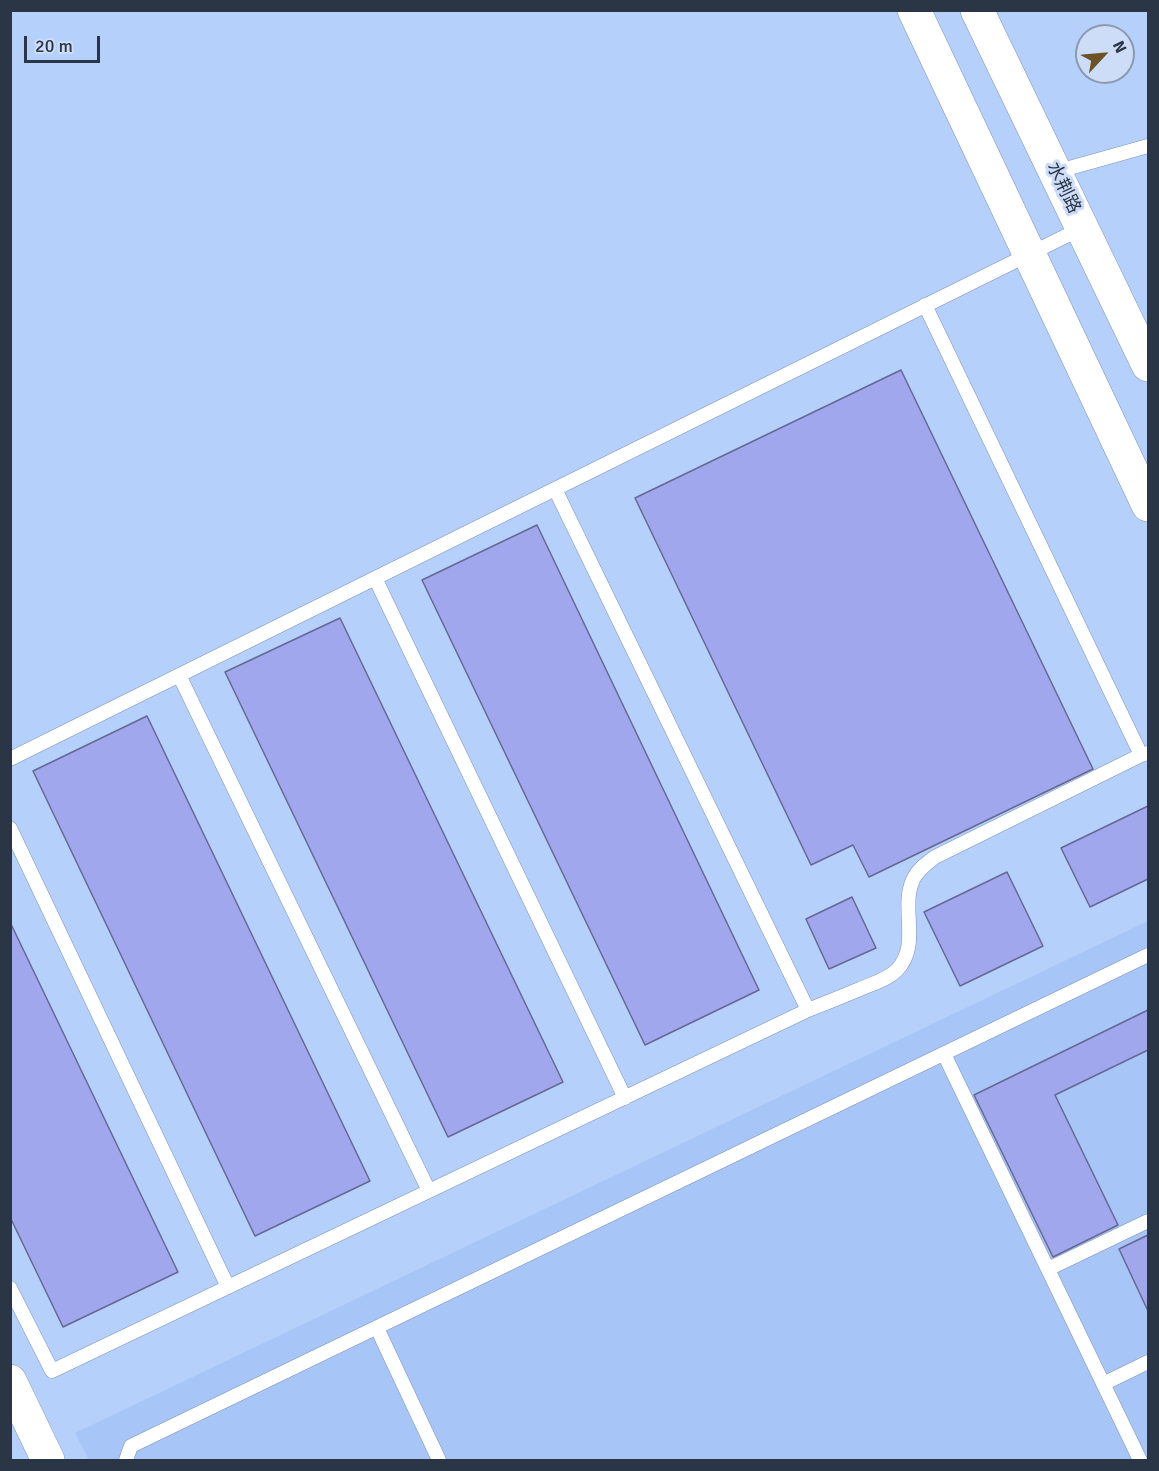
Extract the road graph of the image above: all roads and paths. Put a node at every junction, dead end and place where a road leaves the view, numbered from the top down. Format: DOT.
graph roads {
  1 [pos="914,10"];
  2 [pos="977,10"];
  3 [pos="1149,146"];
  4 [pos="1055,172"];
  5 [pos="1082,228"];
  6 [pos="1029,254"];
  7 [pos="926,305"];
  8 [pos="1149,365"];
  9 [pos="555,489"];
  10 [pos="1149,505"];
  11 [pos="375,578"];
  12 [pos="179,675"];
  13 [pos="1145,754"];
  14 [pos="10,759"];
  15 [pos="10,828"];
  16 [pos="1149,955"];
  17 [pos="808,1010"];
  18 [pos="944,1054"];
  19 [pos="625,1098"];
  20 [pos="429,1191"];
  21 [pos="1149,1221"];
  22 [pos="1048,1269"];
  23 [pos="228,1287"];
  24 [pos="10,1288"];
  25 [pos="377,1328"];
  26 [pos="1149,1362"];
  27 [pos="1103,1384"];
  28 [pos="14,1397"];
  29 [pos="48,1461"];
  30 [pos="126,1461"];
  31 [pos="439,1461"];
  32 [pos="1140,1461"];
  1 -- 6 [label="main road"];
  2 -- 4 [label="main road, 水荆路"];
  3 -- 4 [label="lane"];
  4 -- 5 [label="main road, 水荆路"];
  5 -- 6 [label="lane"];
  5 -- 8 [label="main road, 水荆路"];
  6 -- 7 [label="lane"];
  6 -- 10 [label="main road"];
  7 -- 9 [label="lane"];
  7 -- 13 [label="lane"];
  9 -- 11 [label="lane"];
  9 -- 17 [label="lane"];
  11 -- 12 [label="lane"];
  11 -- 19 [label="lane"];
  12 -- 14 [label="lane"];
  12 -- 20 [label="lane"];
  13 -- 17 [label="lane"];
  15 -- 23 [label="lane"];
  16 -- 18 [label="lane"];
  17 -- 19 [label="lane"];
  18 -- 22 [label="lane"];
  18 -- 25 [label="lane"];
  19 -- 20 [label="lane"];
  20 -- 23 [label="lane"];
  21 -- 22 [label="lane"];
  22 -- 27 [label="lane"];
  23 -- 24 [label="lane"];
  25 -- 30 [label="lane"];
  25 -- 31 [label="lane"];
  26 -- 27 [label="lane"];
  27 -- 32 [label="lane"];
  28 -- 29 [label="main road"];
}
